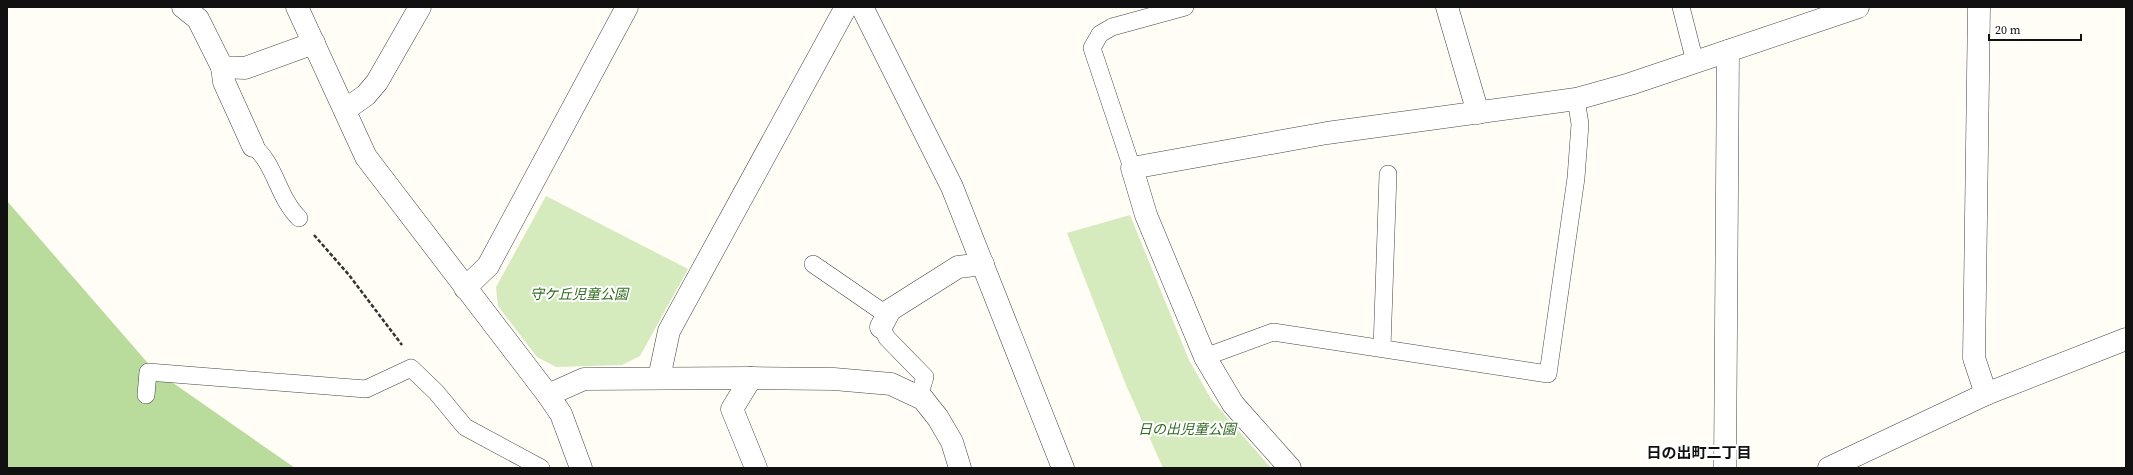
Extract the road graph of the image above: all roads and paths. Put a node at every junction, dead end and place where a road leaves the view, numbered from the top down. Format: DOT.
graph roads {
  1 [pos="183,7"];
  2 [pos="297,7"];
  3 [pos="420,7"];
  4 [pos="627,7"];
  5 [pos="846,7"];
  6 [pos="862,7"];
  7 [pos="1185,7"];
  8 [pos="1447,7"];
  9 [pos="1681,7"];
  10 [pos="1858,7"];
  11 [pos="1979,7"];
  12 [pos="314,43"];
  13 [pos="1728,51"];
  14 [pos="1695,62"];
  15 [pos="222,67"];
  16 [pos="1576,99"];
  17 [pos="345,110"];
  18 [pos="1478,114"];
  19 [pos="253,146"];
  20 [pos="1132,168"];
  21 [pos="1388,174"];
  22 [pos="299,218"];
  23 [pos="813,264"];
  24 [pos="983,264"];
  25 [pos="465,288"];
  26 [pos="884,321"];
  27 [pos="2126,339"];
  28 [pos="1382,348"];
  29 [pos="1205,357"];
  30 [pos="411,368"];
  31 [pos="659,378"];
  32 [pos="751,378"];
  33 [pos="1986,394"];
  34 [pos="146,395"];
  35 [pos="548,395"];
  36 [pos="919,396"];
  37 [pos="541,468"];
  38 [pos="581,468"];
  39 [pos="756,468"];
  40 [pos="960,468"];
  41 [pos="1063,468"];
  42 [pos="1290,468"];
  43 [pos="1725,468"];
  44 [pos="1829,468"];
  1 -- 15 [label="street"];
  2 -- 12 [label="street"];
  3 -- 17 [label="street"];
  4 -- 25 [label="street"];
  5 -- 31 [label="street"];
  6 -- 24 [label="street"];
  7 -- 20 [label="lane"];
  8 -- 18 [label="street"];
  9 -- 14 [label="lane"];
  10 -- 13 [label="street"];
  11 -- 33 [label="street"];
  12 -- 15 [label="street"];
  12 -- 17 [label="street"];
  13 -- 14 [label="street"];
  13 -- 43 [label="street"];
  14 -- 16 [label="street"];
  15 -- 19 [label="street"];
  16 -- 18 [label="street"];
  16 -- 28 [label="lane"];
  17 -- 25 [label="street"];
  18 -- 20 [label="street"];
  19 -- 22 [label="lane"];
  20 -- 29 [label="street"];
  21 -- 28 [label="lane"];
  22 -- 30 [label="path"];
  23 -- 26 [label="lane"];
  24 -- 26 [label="street"];
  24 -- 41 [label="street"];
  25 -- 35 [label="street"];
  26 -- 36 [label="lane"];
  27 -- 33 [label="street"];
  28 -- 29 [label="lane"];
  29 -- 42 [label="street"];
  30 -- 34 [label="lane"];
  30 -- 37 [label="lane"];
  31 -- 32 [label="street"];
  31 -- 35 [label="street"];
  32 -- 36 [label="street"];
  32 -- 39 [label="street"];
  33 -- 44 [label="street"];
  35 -- 38 [label="street"];
  36 -- 40 [label="street"];
}
